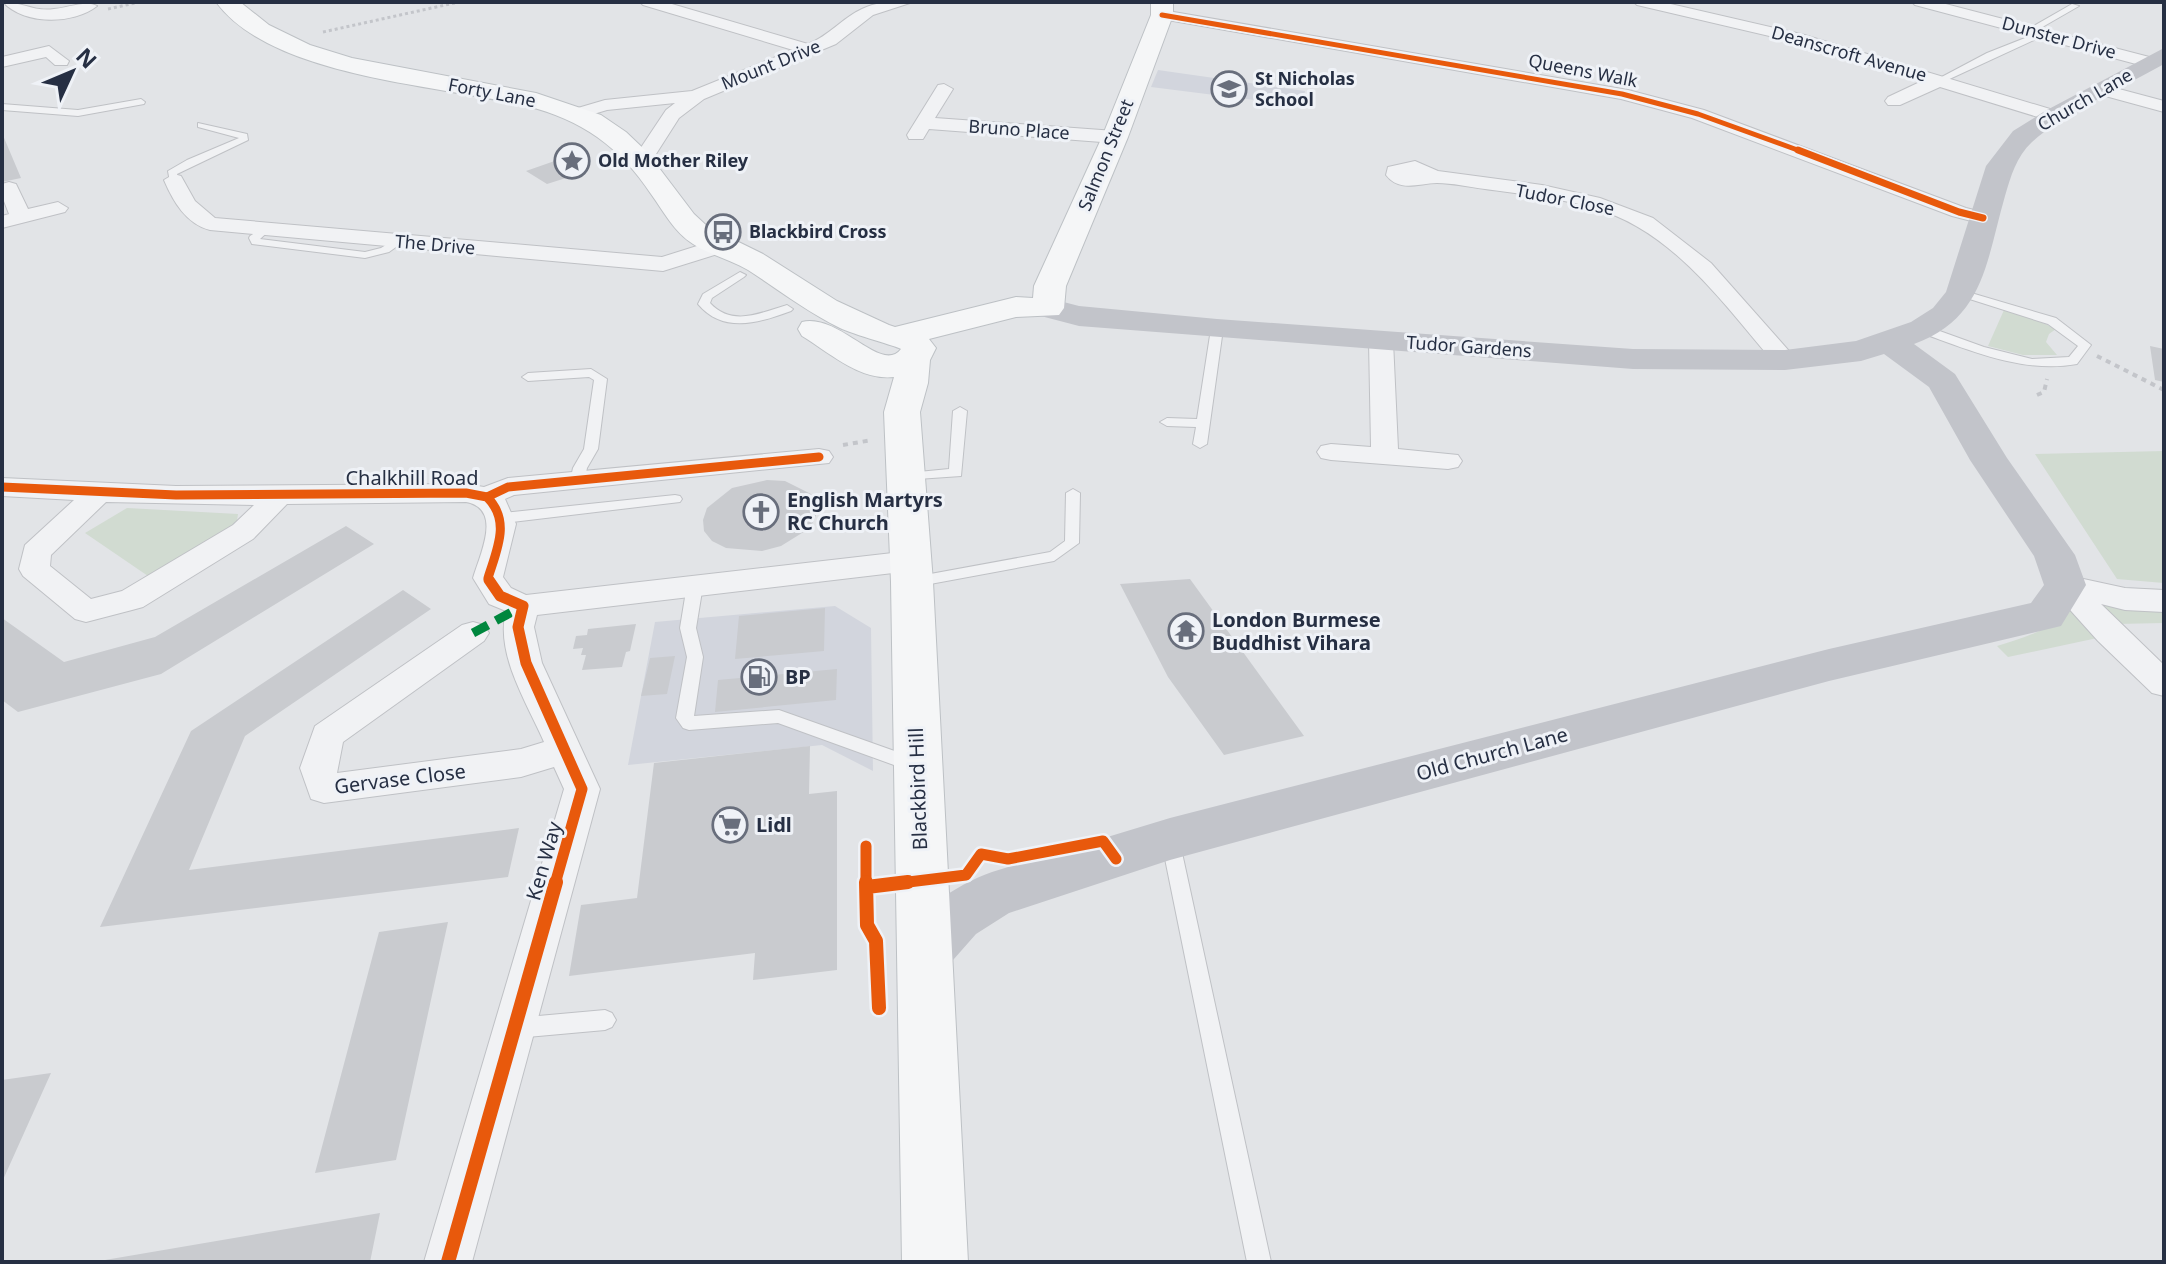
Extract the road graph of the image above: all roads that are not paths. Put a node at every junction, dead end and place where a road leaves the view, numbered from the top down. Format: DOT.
graph roads {
  1 [pos="11,2"];
  2 [pos="227,2"];
  3 [pos="648,2"];
  4 [pos="905,2"];
  5 [pos="1642,2"];
  6 [pos="1925,2"];
  7 [pos="880,4"];
  8 [pos="89,6"];
  9 [pos="2075,6"];
  10 [pos="1162,9"];
  11 [pos="2036,33"];
  12 [pos="810,50"];
  13 [pos="2157,59"];
  14 [pos="61,61"];
  15 [pos="2,62"];
  16 [pos="1940,80"];
  17 [pos="944,89"];
  18 [pos="2104,90"];
  19 [pos="698,95"];
  20 [pos="1894,101"];
  21 [pos="141,102"];
  22 [pos="2,107"];
  23 [pos="2164,107"];
  24 [pos="577,114"];
  25 [pos="2054,116"];
  26 [pos="201,125"];
  27 [pos="1115,137"];
  28 [pos="642,161"];
  29 [pos="1430,176"];
  30 [pos="174,180"];
  31 [pos="9,188"];
  32 [pos="58,208"];
  33 [pos="1983,218"];
  34 [pos="11,220"];
  35 [pos="716,247"];
  36 [pos="740,275"];
  37 [pos="1961,293"];
  38 [pos="1048,308"];
  39 [pos="787,309"];
  40 [pos="1217,329"];
  41 [pos="1923,329"];
  42 [pos="1381,341"];
  43 [pos="1891,343"];
  44 [pos="892,351"];
  45 [pos="1785,360"];
  46 [pos="528,377"];
  47 [pos="960,411"];
  48 [pos="1167,422"];
  49 [pos="1203,423"];
  50 [pos="1200,444"];
  51 [pos="1331,452"];
  52 [pos="1385,455"];
  53 [pos="819,457"];
  54 [pos="1448,461"];
  55 [pos="908,477"];
  56 [pos="577,482"];
  57 [pos="2,487"];
  58 [pos="1073,493"];
  59 [pos="98,494"];
  60 [pos="278,497"];
  61 [pos="675,499"];
  62 [pos="495,508"];
  63 [pos="911,572"];
  64 [pos="695,585"];
  65 [pos="2065,585"];
  66 [pos="2164,601"];
  67 [pos="523,606"];
  68 [pos="473,633"];
  69 [pos="2164,684"];
  70 [pos="564,750"];
  71 [pos="916,766"];
  72 [pos="1170,839"];
  73 [pos="926,950"];
  74 [pos="605,1020"];
  75 [pos="516,1028"];
  76 [pos="448,1262"];
  77 [pos="935,1262"];
  78 [pos="1259,1262"];
  1 -- 8 [label="street"];
  2 -- 24 [label="main road, Forty Lane"];
  3 -- 12 [label="street"];
  4 -- 7 [label="street, Mount Drive"];
  5 -- 16 [label="street, Deanscroft Avenue"];
  6 -- 11 [label="street, Dunster Drive"];
  7 -- 12 [label="street, Mount Drive"];
  9 -- 11 [label="lane"];
  10 -- 27 [label="main road, Salmon Street"];
  10 -- 33 [label="street, Queens Walk"];
  11 -- 13 [label="street, Dunster Drive"];
  11 -- 16 [label="lane"];
  12 -- 19 [label="street, Mount Drive"];
  13 -- 18 [label="main road, Church Lane"];
  14 -- 15 [label="street"];
  16 -- 20 [label="street"];
  16 -- 25 [label="street, Deanscroft Avenue"];
  17 -- 27 [label="street, Bruno Place"];
  18 -- 23 [label="street"];
  18 -- 25 [label="main road, Church Lane"];
  19 -- 24 [label="street, Mount Drive"];
  19 -- 28 [label="street, Mount Drive"];
  21 -- 22 [label="lane"];
  24 -- 28 [label="main road, Forty Lane"];
  25 -- 33 [label="main road, Church Lane"];
  26 -- 30 [label="lane"];
  27 -- 38 [label="main road, Salmon Street"];
  28 -- 35 [label="main road, Forty Lane"];
  29 -- 45 [label="street, Tudor Close"];
  30 -- 35 [label="street, The Drive"];
  31 -- 34 [label="street"];
  32 -- 34 [label="street"];
  33 -- 37 [label="main road, Church Lane"];
  35 -- 36 [label="main road, Forty Lane"];
  35 -- 44 [label="main road, Forty Lane"];
  36 -- 39 [label="main road, Forty Lane"];
  36 -- 39 [label="lane"];
  37 -- 41 [label="main road, Church Lane"];
  37 -- 41 [label="lane"];
  38 -- 40 [label="main road, Tudor Gardens"];
  38 -- 44 [label="main road"];
  39 -- 44 [label="main road, Forty Lane"];
  40 -- 42 [label="main road, Tudor Gardens"];
  40 -- 49 [label="lane"];
  41 -- 43 [label="main road, Church Lane"];
  42 -- 45 [label="main road, Tudor Gardens"];
  42 -- 52 [label="street"];
  43 -- 45 [label="main road, Tudor Gardens"];
  43 -- 65 [label="main road"];
  44 -- 55 [label="main road, Blackbird Hill"];
  46 -- 56 [label="lane"];
  47 -- 55 [label="lane"];
  48 -- 49 [label="lane"];
  49 -- 50 [label="lane"];
  51 -- 52 [label="street"];
  52 -- 54 [label="street"];
  53 -- 56 [label="street, Chalkhill Road"];
  55 -- 63 [label="main road, Blackbird Hill"];
  56 -- 62 [label="street, Chalkhill Road"];
  57 -- 59 [label="street, Chalkhill Road"];
  58 -- 63 [label="lane"];
  59 -- 60 [label="street, Chalkhill Road"];
  59 -- 60 [label="street"];
  60 -- 62 [label="street, Chalkhill Road"];
  61 -- 62 [label="lane"];
  62 -- 67 [label="street"];
  63 -- 64 [label="street"];
  63 -- 71 [label="main road, Blackbird Hill"];
  64 -- 67 [label="street"];
  64 -- 71 [label="lane"];
  65 -- 66 [label="street"];
  65 -- 69 [label="street"];
  65 -- 72 [label="main road, Old Church Lane"];
  67 -- 70 [label="street, Ken Way"];
  68 -- 70 [label="street, Gervase Close"];
  70 -- 75 [label="street, Ken Way"];
  71 -- 73 [label="main road, Blackbird Hill"];
  72 -- 73 [label="main road, Old Church Lane"];
  72 -- 78 [label="lane"];
  73 -- 77 [label="main road, Blackbird Hill"];
  74 -- 75 [label="lane"];
  75 -- 76 [label="street, Ken Way"];
}
